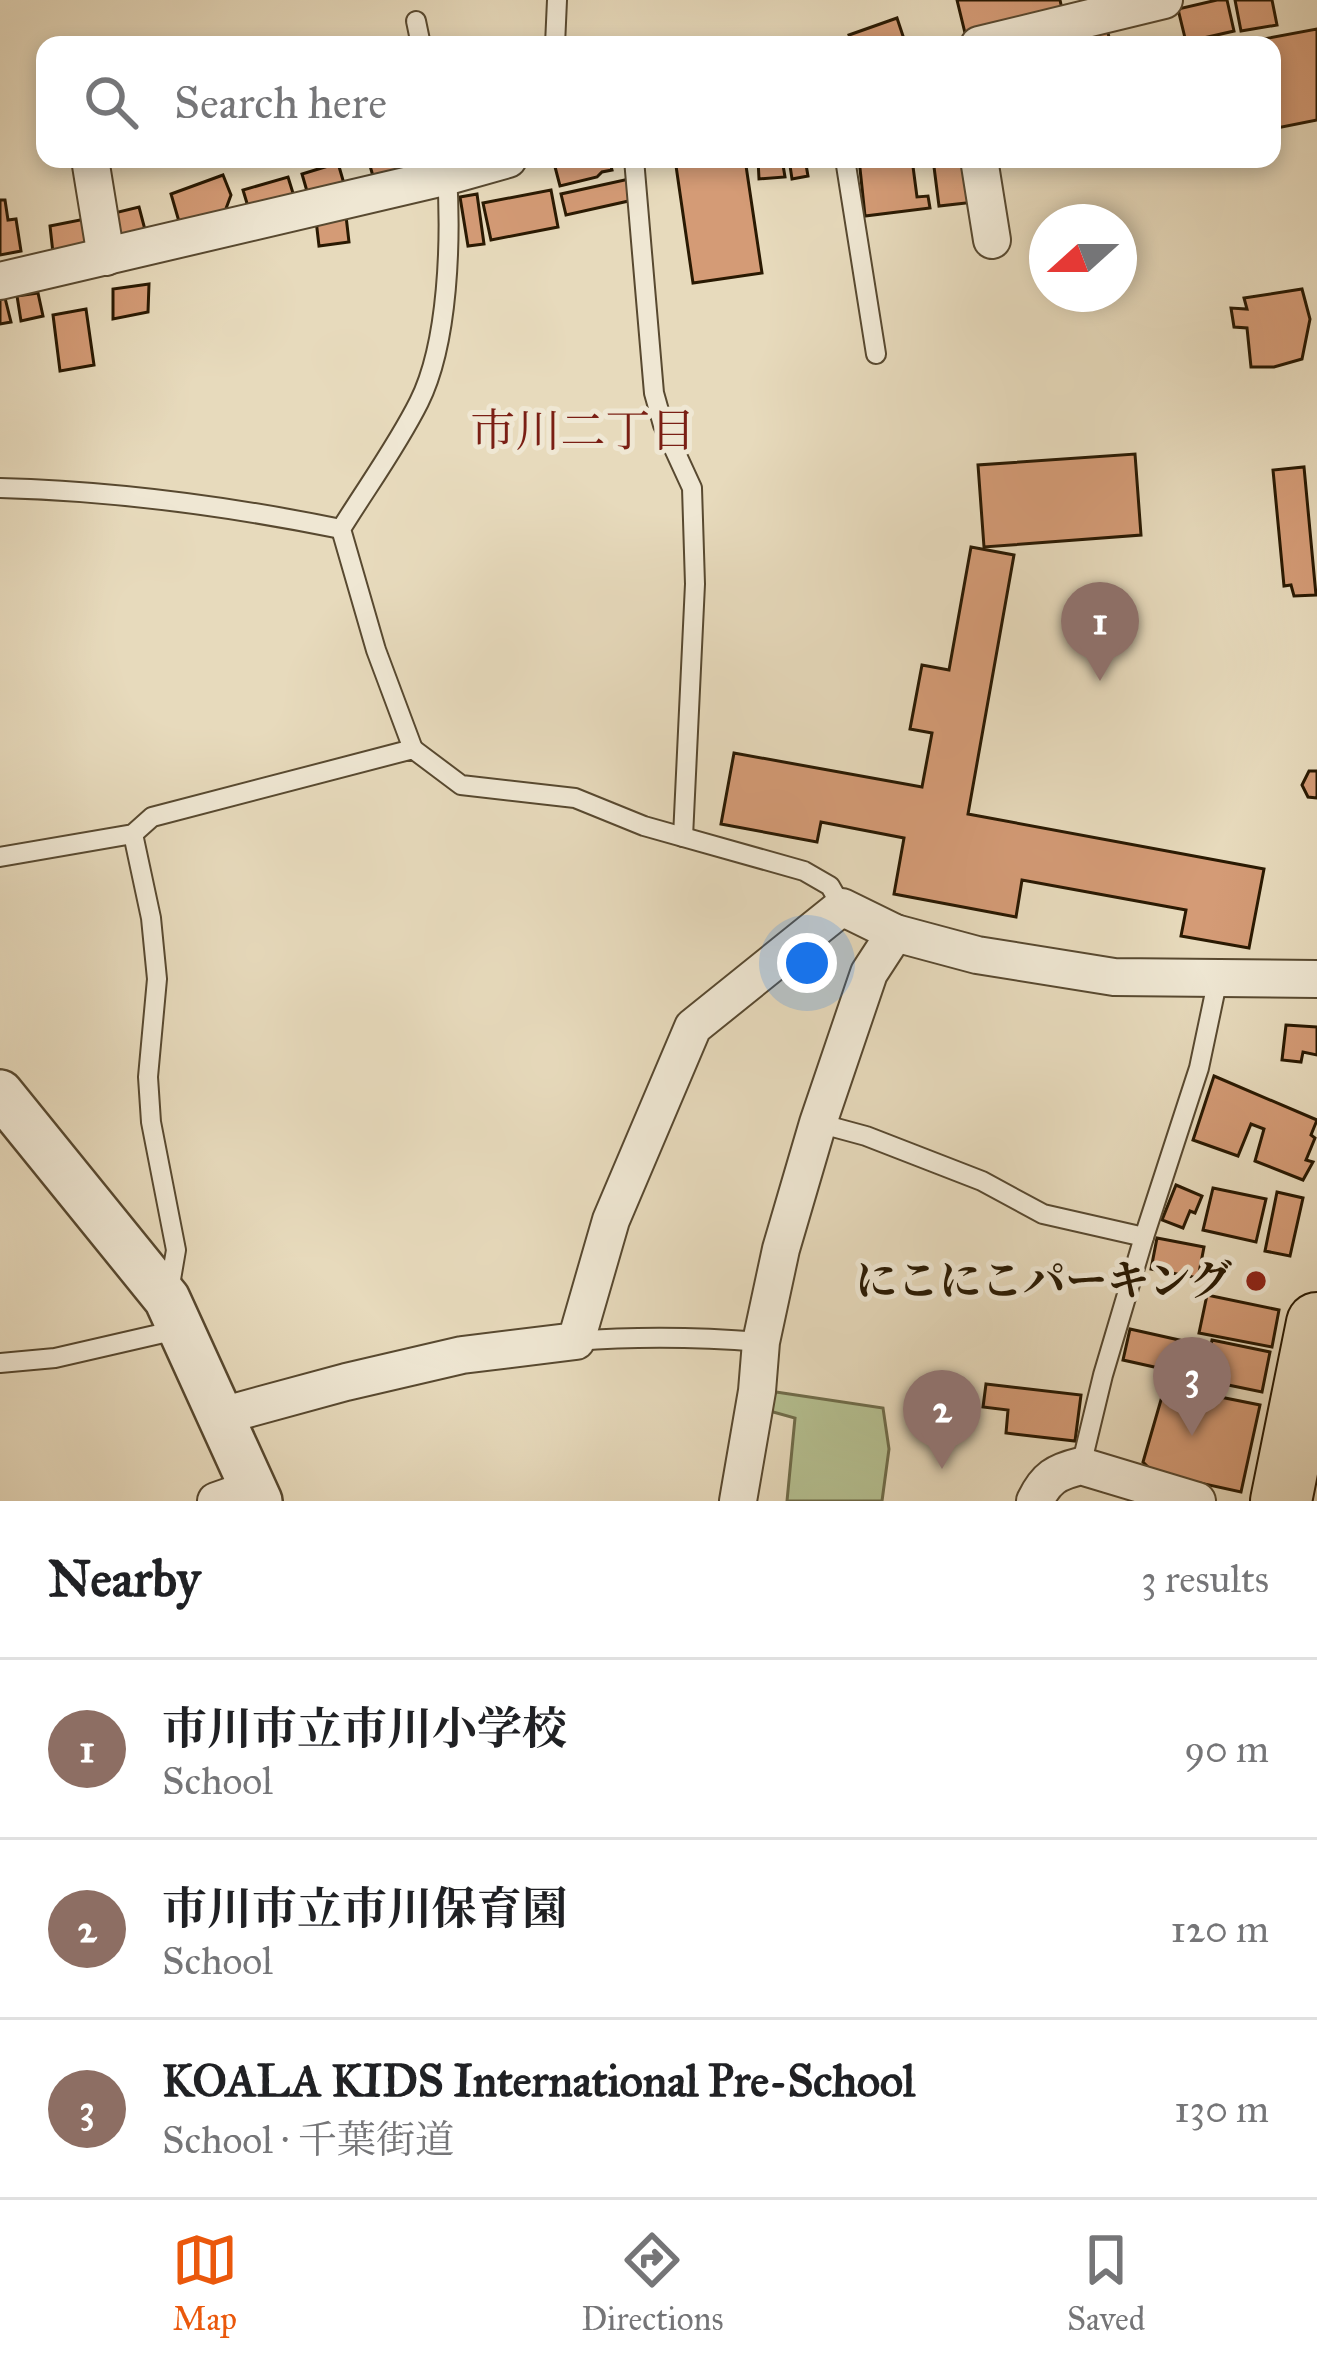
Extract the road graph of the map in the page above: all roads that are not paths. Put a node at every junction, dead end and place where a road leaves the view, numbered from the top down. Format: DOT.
graph roads {
  1 [pos="557,0"];
  2 [pos="1164,0"];
  3 [pos="416,21"];
  4 [pos="419,36"];
  5 [pos="555,36"];
  6 [pos="1016,36"];
  7 [pos="91,168"];
  8 [pos="446,168"];
  9 [pos="635,168"];
  10 [pos="846,168"];
  11 [pos="981,168"];
  12 [pos="992,240"];
  13 [pos="106,256"];
  14 [pos="0,281"];
  15 [pos="876,354"];
  16 [pos="0,488"];
  17 [pos="341,529"];
  18 [pos="412,749"];
  19 [pos="133,834"];
  20 [pos="683,837"];
  21 [pos="0,857"];
  22 [pos="842,907"];
  23 [pos="895,932"];
  24 [pos="1218,978"];
  25 [pos="1317,979"];
  26 [pos="0,1093"];
  27 [pos="818,1123"];
  28 [pos="1144,1237"];
  29 [pos="174,1314"];
  30 [pos="1317,1323"];
  31 [pos="576,1341"];
  32 [pos="761,1342"];
  33 [pos="4,1360"];
  34 [pos="221,1416"];
  35 [pos="1081,1466"];
  36 [pos="243,1496"];
  37 [pos="738,1501"];
  38 [pos="1035,1501"];
  39 [pos="1197,1501"];
  40 [pos="1281,1501"];
  1 -- 5 [label="lane"];
  2 -- 6 [label="street"];
  3 -- 4 [label="lane"];
  7 -- 13 [label="street"];
  8 -- 13 [label="street"];
  8 -- 17 [label="lane"];
  9 -- 20 [label="lane"];
  10 -- 15 [label="lane"];
  11 -- 12 [label="street"];
  13 -- 14 [label="street"];
  16 -- 17 [label="lane"];
  17 -- 18 [label="lane"];
  18 -- 19 [label="lane"];
  18 -- 20 [label="lane"];
  19 -- 21 [label="lane"];
  19 -- 29 [label="lane"];
  20 -- 22 [label="lane"];
  22 -- 23 [label="street"];
  22 -- 31 [label="street"];
  23 -- 24 [label="street"];
  23 -- 27 [label="street"];
  24 -- 25 [label="street"];
  24 -- 28 [label="lane"];
  26 -- 29 [label="street"];
  27 -- 28 [label="lane"];
  27 -- 32 [label="street"];
  28 -- 35 [label="lane"];
  29 -- 33 [label="lane"];
  29 -- 34 [label="street"];
  30 -- 40 [label="highway"];
  31 -- 32 [label="lane"];
  31 -- 34 [label="street"];
  32 -- 37 [label="street"];
  34 -- 36 [label="street"];
  35 -- 38 [label="street"];
  35 -- 39 [label="street"];
}
